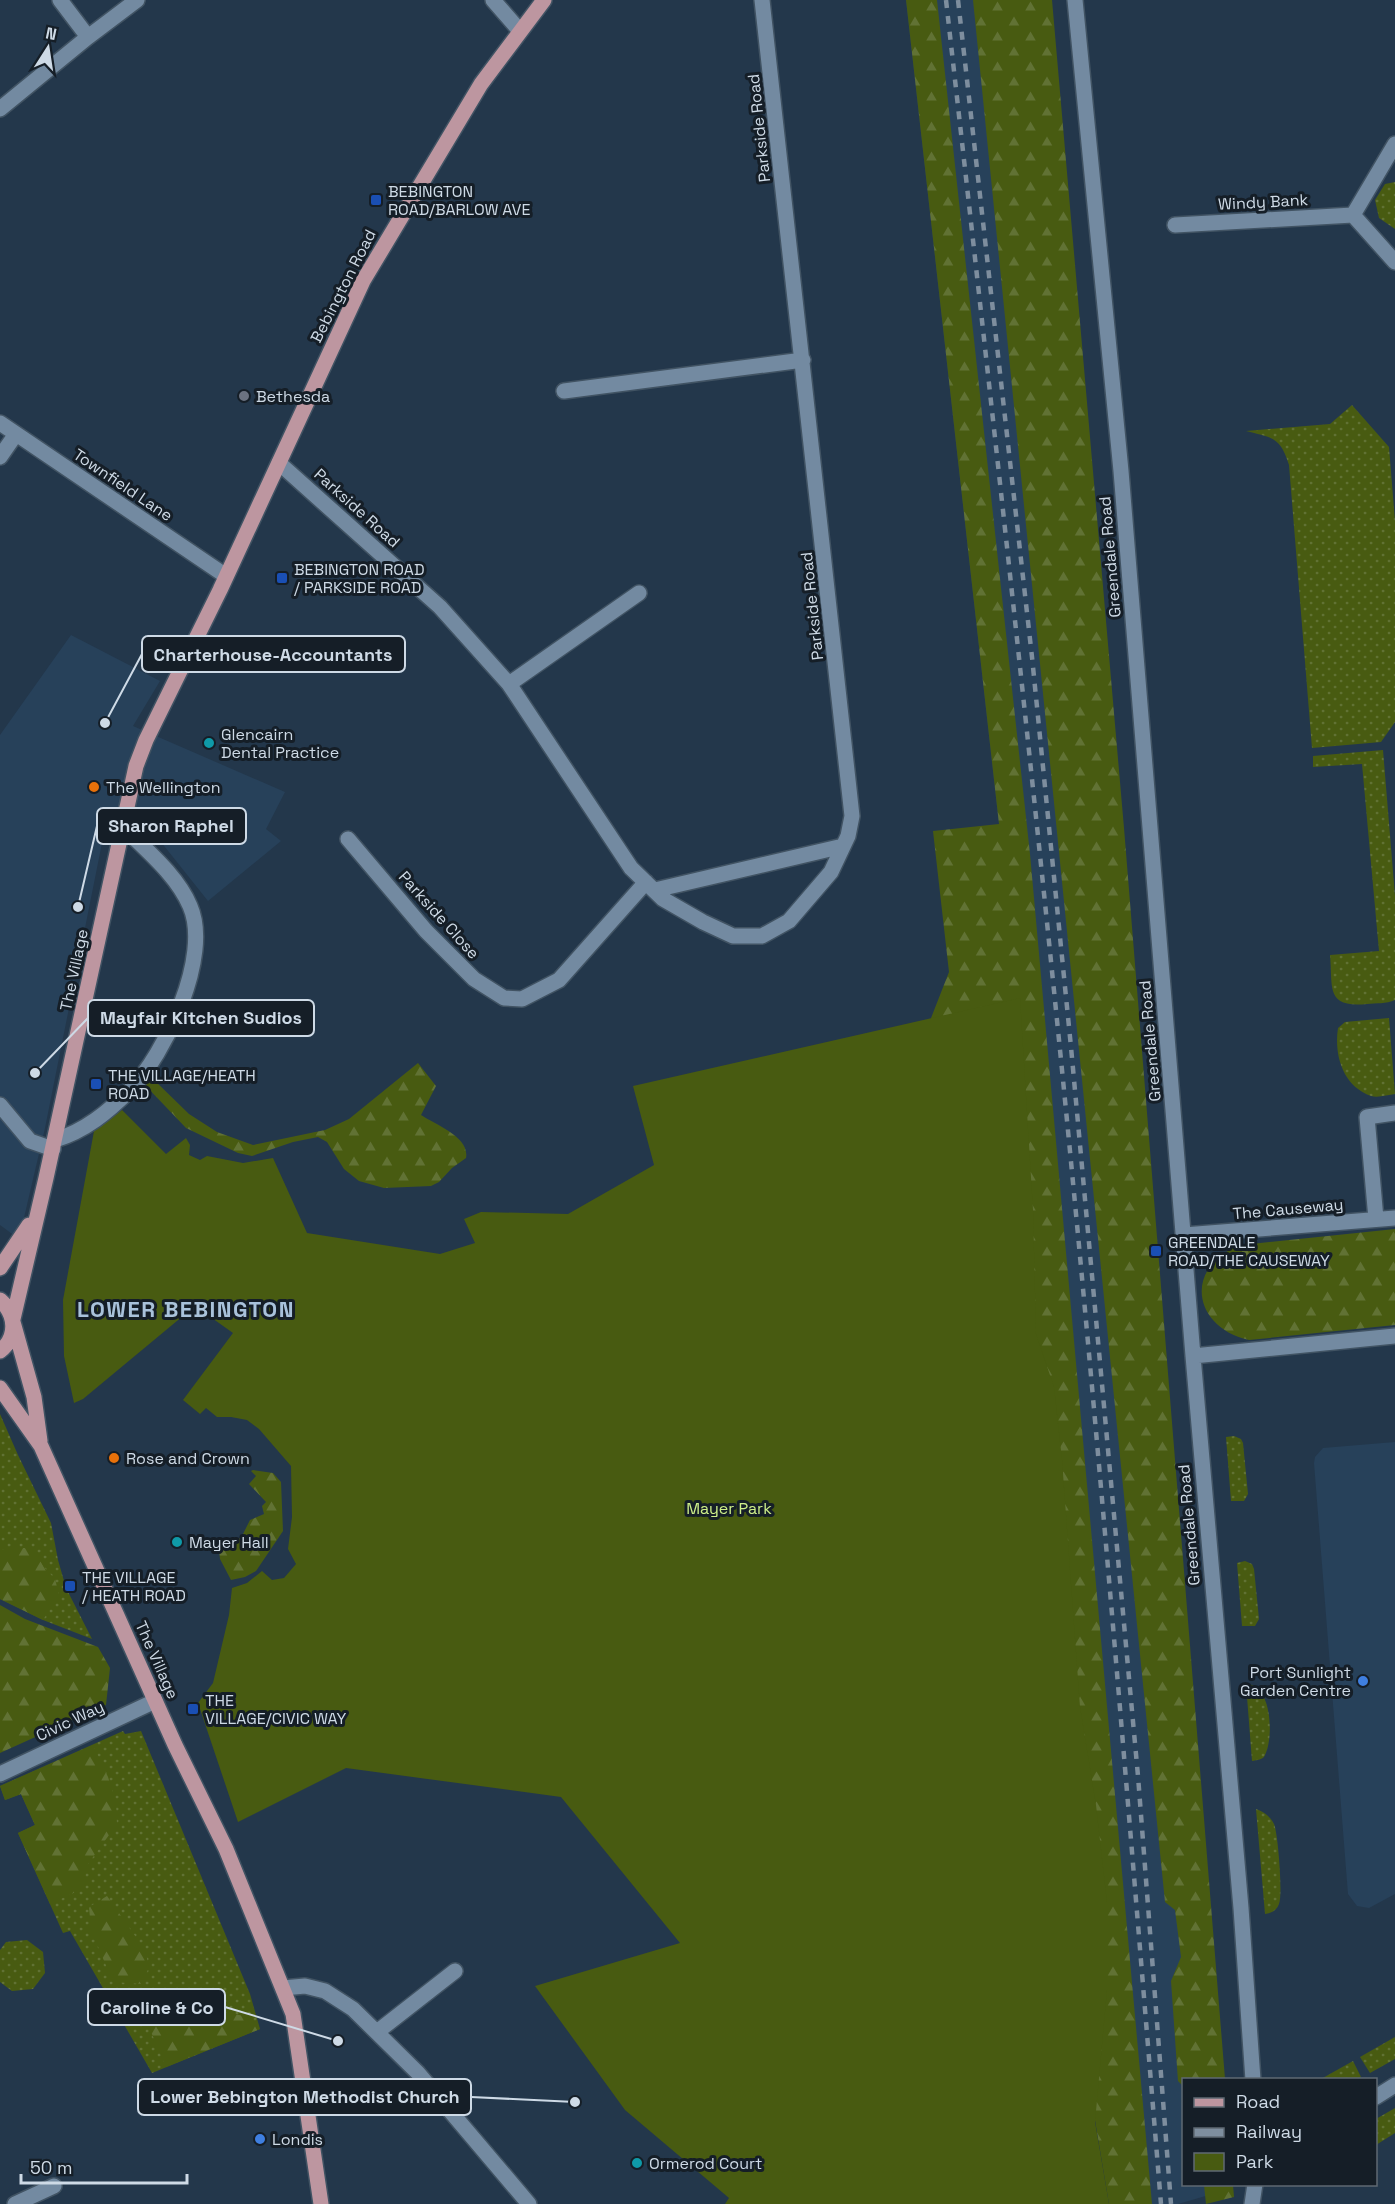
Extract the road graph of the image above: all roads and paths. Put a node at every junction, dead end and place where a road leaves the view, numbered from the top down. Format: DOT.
graph roads {
  1 [pos="60,0"];
  2 [pos="137,0"];
  3 [pos="493,0"];
  4 [pos="544,0"];
  5 [pos="762,0"];
  6 [pos="1075,0"];
  7 [pos="520,31"];
  8 [pos="88,37"];
  9 [pos="0,109"];
  10 [pos="1395,144"];
  11 [pos="1353,215"];
  12 [pos="1175,225"];
  13 [pos="1395,262"];
  14 [pos="803,360"];
  15 [pos="564,391"];
  16 [pos="0,423"];
  17 [pos="16,434"];
  18 [pos="0,457"];
  19 [pos="279,463"];
  20 [pos="226,576"];
  21 [pos="639,593"];
  22 [pos="509,684"];
  23 [pos="123,827"];
  24 [pos="348,839"];
  25 [pos="843,846"];
  26 [pos="650,886"];
  27 [pos="0,1105"];
  28 [pos="1395,1113"];
  29 [pos="54,1144"];
  30 [pos="38,1210"];
  31 [pos="1395,1218"];
  32 [pos="1376,1219"];
  33 [pos="1184,1235"];
  34 [pos="0,1268"];
  35 [pos="0,1300"];
  36 [pos="13,1320"];
  37 [pos="1395,1336"];
  38 [pos="0,1351"];
  39 [pos="1193,1356"];
  40 [pos="0,1388"];
  41 [pos="41,1446"];
  42 [pos="155,1701"];
  43 [pos="0,1774"];
  44 [pos="455,1971"];
  45 [pos="283,1988"];
  46 [pos="377,2032"];
  47 [pos="1253,2078"];
  48 [pos="1395,2085"];
  49 [pos="1377,2096"];
  50 [pos="54,2186"];
  51 [pos="1255,2186"];
  52 [pos="15,2204"];
  53 [pos="321,2204"];
  54 [pos="530,2204"];
  55 [pos="1252,2204"];
  1 -- 8 [label="street"];
  2 -- 8 [label="street"];
  3 -- 7 [label="street"];
  4 -- 7 [label="main road, Bebington Road"];
  5 -- 14 [label="street, Parkside Road"];
  6 -- 33 [label="street, Greendale Road"];
  7 -- 19 [label="main road, Bebington Road"];
  8 -- 9 [label="street"];
  10 -- 11 [label="street"];
  11 -- 12 [label="street, Windy Bank"];
  11 -- 13 [label="street"];
  14 -- 15 [label="street"];
  14 -- 25 [label="street, Parkside Road"];
  16 -- 17 [label="street, Townfield Lane"];
  17 -- 18 [label="street"];
  17 -- 20 [label="street, Townfield Lane"];
  19 -- 20 [label="main road, Bebington Road"];
  19 -- 22 [label="street, Parkside Road"];
  20 -- 23 [label="main road, The Village"];
  21 -- 22 [label="street"];
  22 -- 26 [label="street, Parkside Road"];
  23 -- 29 [label="main road, The Village"];
  23 -- 29 [label="street"];
  24 -- 26 [label="street, Parkside Close"];
  25 -- 26 [label="street"];
  25 -- 26 [label="street, Parkside Road"];
  27 -- 29 [label="street"];
  28 -- 32 [label="street"];
  29 -- 30 [label="main road, The Village"];
  30 -- 34 [label="main road, The Village"];
  30 -- 36 [label="main road, The Village"];
  31 -- 32 [label="street, The Causeway"];
  32 -- 33 [label="street, The Causeway"];
  33 -- 39 [label="street, Greendale Road"];
  35 -- 36 [label="main road"];
  36 -- 38 [label="main road"];
  36 -- 41 [label="main road, The Village"];
  37 -- 39 [label="street"];
  39 -- 47 [label="street, Greendale Road"];
  40 -- 41 [label="main road, The Village"];
  41 -- 42 [label="main road, The Village"];
  42 -- 43 [label="street, Civic Way"];
  42 -- 45 [label="main road, The Village"];
  44 -- 46 [label="street"];
  45 -- 46 [label="street"];
  45 -- 53 [label="main road, The Village"];
  46 -- 54 [label="street"];
  48 -- 49 [label="street"];
  50 -- 52 [label="street"];
  51 -- 55 [label="street"];
}
